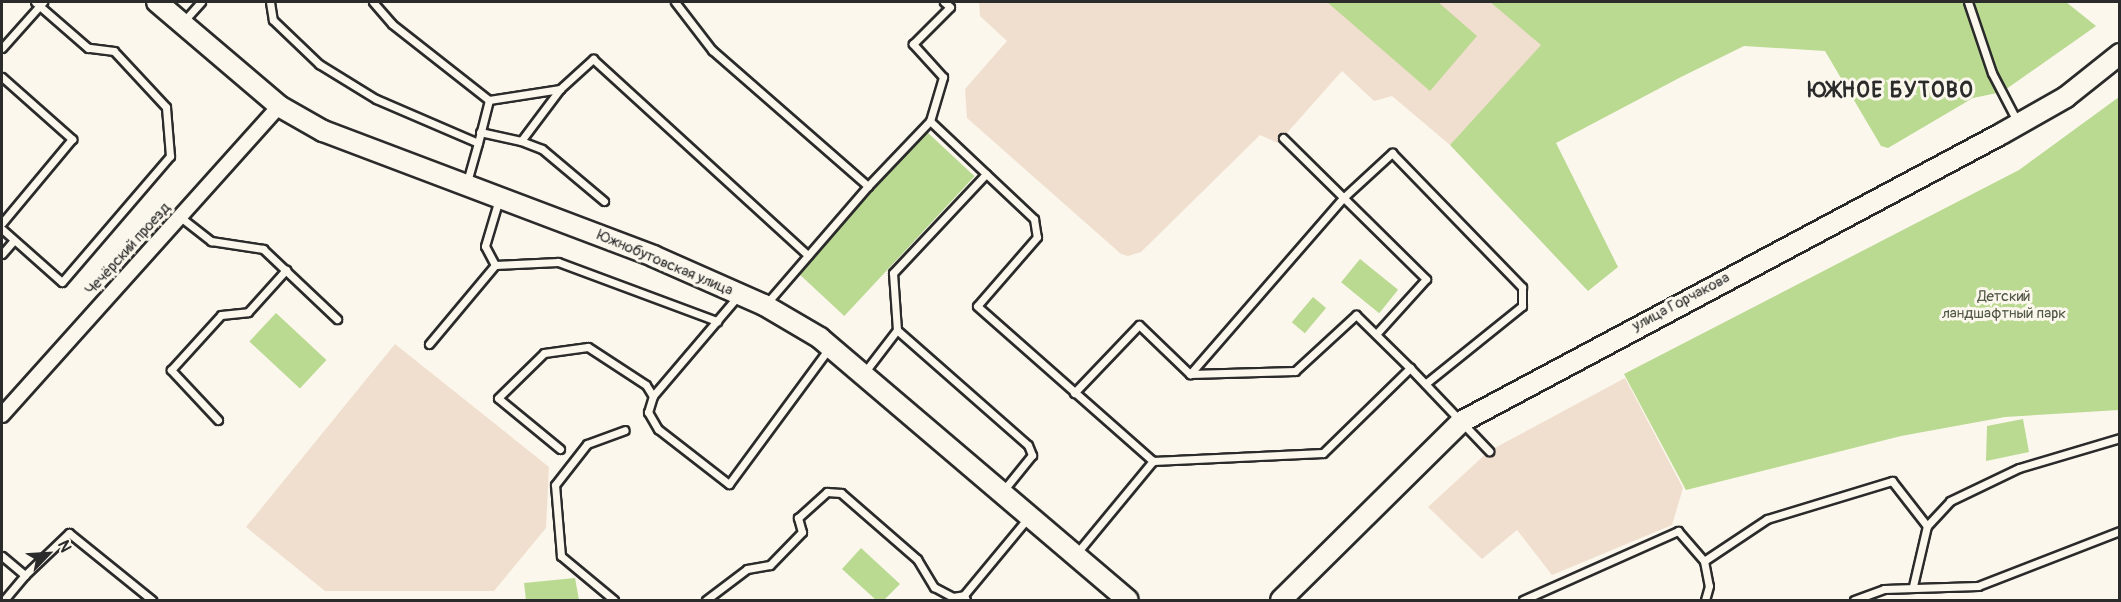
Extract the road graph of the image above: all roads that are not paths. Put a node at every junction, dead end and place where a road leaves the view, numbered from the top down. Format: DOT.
graph roads {
  1 [pos="157,2"];
  2 [pos="201,2"];
  3 [pos="270,2"];
  4 [pos="373,2"];
  5 [pos="675,2"];
  6 [pos="1968,2"];
  7 [pos="39,3"];
  8 [pos="950,3"];
  9 [pos="182,23"];
  10 [pos="2,48"];
  11 [pos="2120,54"];
  12 [pos="2,77"];
  13 [pos="560,89"];
  14 [pos="489,100"];
  15 [pos="279,106"];
  16 [pos="930,121"];
  17 [pos="2019,124"];
  18 [pos="480,132"];
  19 [pos="1283,138"];
  20 [pos="521,141"];
  21 [pos="478,143"];
  22 [pos="986,174"];
  23 [pos="868,186"];
  24 [pos="466,187"];
  25 [pos="1343,198"];
  26 [pos="499,199"];
  27 [pos="604,201"];
  28 [pos="179,216"];
  29 [pos="2,222"];
  30 [pos="2,229"];
  31 [pos="14,240"];
  32 [pos="2,254"];
  33 [pos="808,255"];
  34 [pos="495,265"];
  35 [pos="286,270"];
  36 [pos="740,294"];
  37 [pos="764,305"];
  38 [pos="337,319"];
  39 [pos="717,321"];
  40 [pos="897,330"];
  41 [pos="1378,332"];
  42 [pos="429,344"];
  43 [pos="830,346"];
  44 [pos="1410,368"];
  45 [pos="864,373"];
  46 [pos="1190,374"];
  47 [pos="1425,384"];
  48 [pos="1074,393"];
  49 [pos="653,396"];
  50 [pos="2,415"];
  51 [pos="218,420"];
  52 [pos="1461,422"];
  53 [pos="625,430"];
  54 [pos="2120,438"];
  55 [pos="561,449"];
  56 [pos="1489,451"];
  57 [pos="1153,461"];
  58 [pos="1003,492"];
  59 [pos="1030,516"];
  60 [pos="1927,526"];
  61 [pos="2120,531"];
  62 [pos="1075,555"];
  63 [pos="2,556"];
  64 [pos="1704,561"];
  65 [pos="26,575"];
  66 [pos="1913,586"];
  67 [pos="965,598"];
  68 [pos="4,600"];
  69 [pos="152,600"];
  70 [pos="614,600"];
  71 [pos="706,600"];
  72 [pos="1128,600"];
  73 [pos="1281,600"];
  74 [pos="1523,600"];
  75 [pos="1705,600"];
  76 [pos="1854,600"];
  1 -- 9 [label="street, Южнобутовская улица"];
  2 -- 9 [label="lane"];
  3 -- 21 [label="lane"];
  4 -- 14 [label="lane"];
  5 -- 23 [label="lane"];
  6 -- 17 [label="lane"];
  7 -- 10 [label="lane"];
  7 -- 31 [label="lane"];
  8 -- 16 [label="lane"];
  9 -- 15 [label="street, Южнобутовская улица"];
  11 -- 17 [label="street, улица Горчакова"];
  12 -- 29 [label="lane"];
  13 -- 14 [label="lane"];
  13 -- 20 [label="lane"];
  13 -- 33 [label="lane"];
  14 -- 18 [label="lane"];
  15 -- 24 [label="street, Южнобутовская улица"];
  15 -- 28 [label="street, Чечёрский проезд"];
  16 -- 22 [label="lane"];
  16 -- 23 [label="lane"];
  17 -- 52 [label="street, улица Горчакова"];
  18 -- 20 [label="lane"];
  18 -- 21 [label="lane"];
  19 -- 25 [label="lane"];
  20 -- 27 [label="lane"];
  21 -- 24 [label="lane"];
  22 -- 40 [label="lane"];
  22 -- 48 [label="lane"];
  23 -- 33 [label="lane"];
  24 -- 26 [label="street, Южнобутовская улица"];
  25 -- 41 [label="lane"];
  25 -- 46 [label="lane"];
  25 -- 47 [label="lane"];
  26 -- 34 [label="lane"];
  26 -- 36 [label="street, Южнобутовская улица"];
  28 -- 35 [label="lane"];
  28 -- 50 [label="street, Чечёрский проезд"];
  30 -- 31 [label="lane"];
  31 -- 32 [label="lane"];
  33 -- 37 [label="lane"];
  34 -- 39 [label="lane"];
  34 -- 42 [label="lane"];
  35 -- 38 [label="lane"];
  35 -- 51 [label="lane"];
  36 -- 37 [label="street, Южнобутовская улица"];
  36 -- 39 [label="lane"];
  37 -- 43 [label="street, Южнобутовская улица"];
  39 -- 49 [label="lane"];
  40 -- 45 [label="lane"];
  40 -- 58 [label="lane"];
  41 -- 44 [label="lane"];
  41 -- 46 [label="lane"];
  43 -- 45 [label="street, Южнобутовская улица"];
  43 -- 49 [label="lane"];
  44 -- 47 [label="lane"];
  44 -- 57 [label="lane"];
  45 -- 58 [label="street, Южнобутовская улица"];
  46 -- 48 [label="lane"];
  47 -- 52 [label="lane"];
  48 -- 57 [label="lane"];
  49 -- 55 [label="lane"];
  52 -- 56 [label="lane"];
  52 -- 73 [label="street, улица Горчакова"];
  53 -- 70 [label="lane"];
  54 -- 60 [label="lane"];
  57 -- 62 [label="lane"];
  58 -- 59 [label="street, Южнобутовская улица"];
  59 -- 62 [label="street, Южнобутовская улица"];
  59 -- 67 [label="lane"];
  60 -- 64 [label="lane"];
  60 -- 66 [label="lane"];
  61 -- 66 [label="lane"];
  62 -- 72 [label="street, Южнобутовская улица"];
  63 -- 65 [label="lane"];
  64 -- 74 [label="lane"];
  64 -- 75 [label="lane"];
  65 -- 68 [label="lane"];
  65 -- 69 [label="lane"];
  66 -- 76 [label="lane"];
  67 -- 71 [label="lane"];
}
